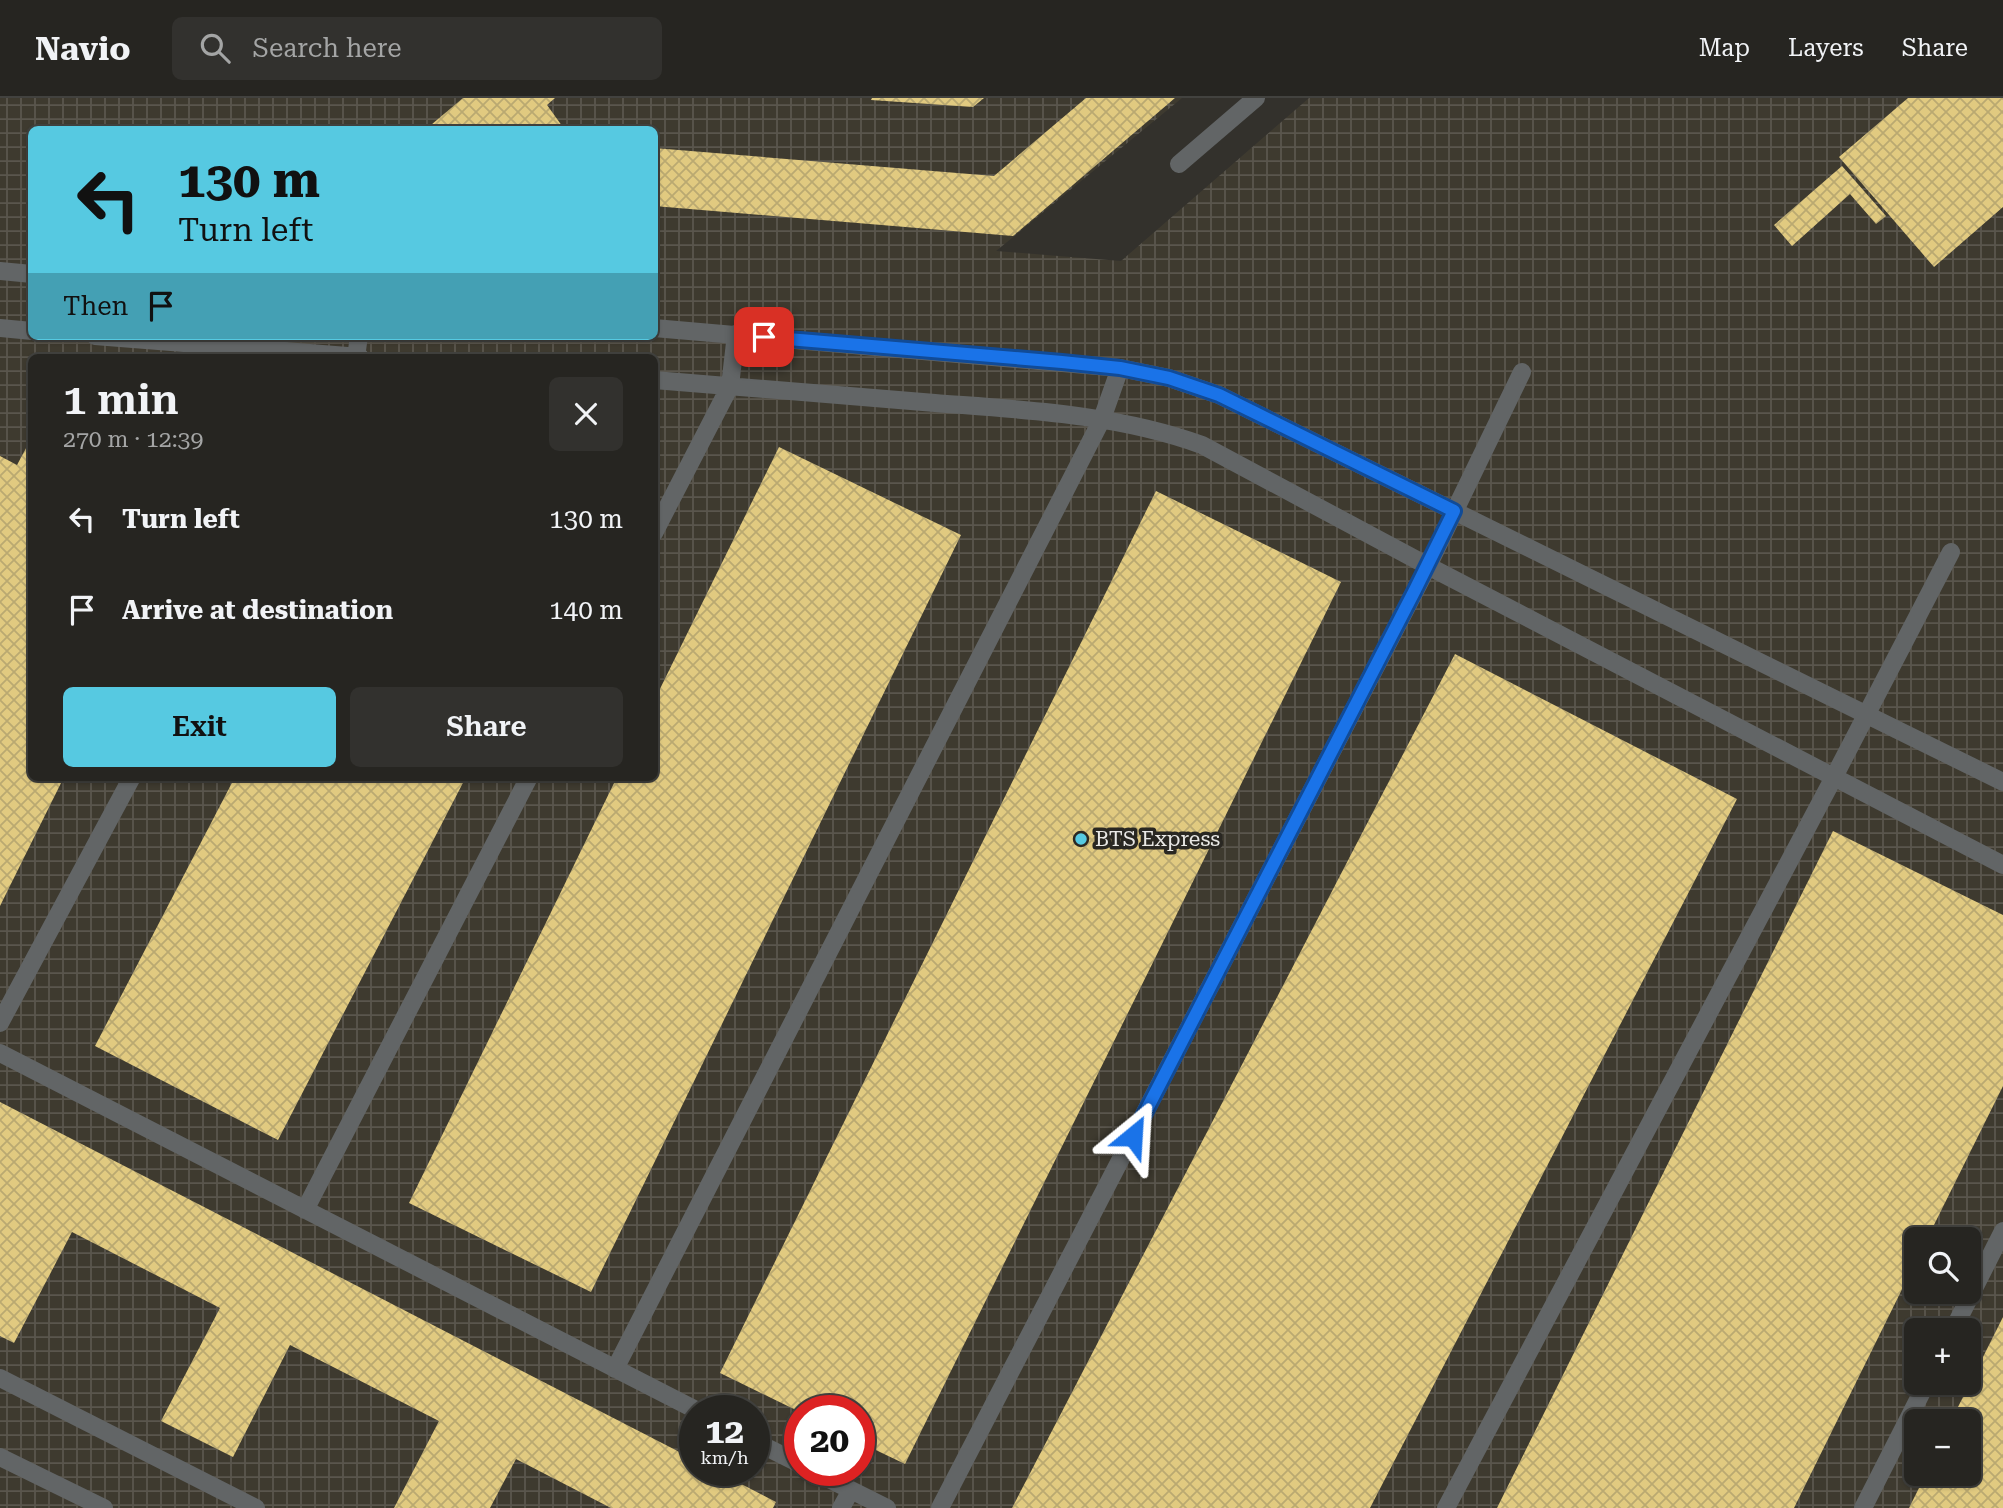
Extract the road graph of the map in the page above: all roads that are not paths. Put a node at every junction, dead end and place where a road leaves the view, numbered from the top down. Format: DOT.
graph roads {
  1 [pos="1256,98"];
  2 [pos="1179,164"];
  3 [pos="0,271"];
  4 [pos="28,274"];
  5 [pos="658,327"];
  6 [pos="0,328"];
  7 [pos="28,331"];
  8 [pos="736,334"];
  9 [pos="145,340"];
  10 [pos="320,354"];
  11 [pos="1120,368"];
  12 [pos="1522,372"];
  13 [pos="658,380"];
  14 [pos="730,386"];
  15 [pos="1102,419"];
  16 [pos="1454,511"];
  17 [pos="658,525"];
  18 [pos="1951,552"];
  19 [pos="1428,566"];
  20 [pos="1867,714"];
  21 [pos="1834,777"];
  22 [pos="130,781"];
  23 [pos="527,781"];
  24 [pos="2003,782"];
  25 [pos="2003,865"];
  26 [pos="0,1023"];
  27 [pos="0,1053"];
  28 [pos="305,1210"];
  29 [pos="2003,1231"];
  30 [pos="1959,1318"];
  31 [pos="615,1369"];
  32 [pos="0,1378"];
  33 [pos="1920,1395"];
  34 [pos="679,1401"];
  35 [pos="0,1457"];
  36 [pos="842,1486"];
  37 [pos="850,1490"];
  38 [pos="104,1508"];
  39 [pos="256,1508"];
  40 [pos="841,1508"];
  41 [pos="887,1508"];
  42 [pos="940,1508"];
  43 [pos="1446,1508"];
  44 [pos="1863,1508"];
  1 -- 2 [label="lane"];
  3 -- 4 [label="lane"];
  5 -- 8 [label="lane"];
  6 -- 7 [label="lane"];
  8 -- 11 [label="lane"];
  8 -- 14 [label="lane"];
  9 -- 10 [label="lane"];
  11 -- 15 [label="lane"];
  11 -- 16 [label="lane"];
  12 -- 16 [label="lane"];
  13 -- 14 [label="lane"];
  14 -- 15 [label="lane"];
  14 -- 17 [label="lane"];
  15 -- 19 [label="lane"];
  15 -- 31 [label="lane"];
  16 -- 19 [label="lane"];
  16 -- 20 [label="lane"];
  18 -- 20 [label="lane"];
  19 -- 21 [label="lane"];
  19 -- 42 [label="lane"];
  20 -- 21 [label="lane"];
  20 -- 24 [label="lane"];
  21 -- 25 [label="lane"];
  21 -- 43 [label="lane"];
  22 -- 26 [label="lane"];
  23 -- 28 [label="lane"];
  27 -- 28 [label="lane"];
  28 -- 31 [label="lane"];
  29 -- 30 [label="lane"];
  31 -- 34 [label="lane"];
  32 -- 39 [label="lane"];
  33 -- 44 [label="lane"];
  35 -- 38 [label="lane"];
  36 -- 37 [label="lane"];
  37 -- 40 [label="lane"];
  37 -- 41 [label="lane"];
}
